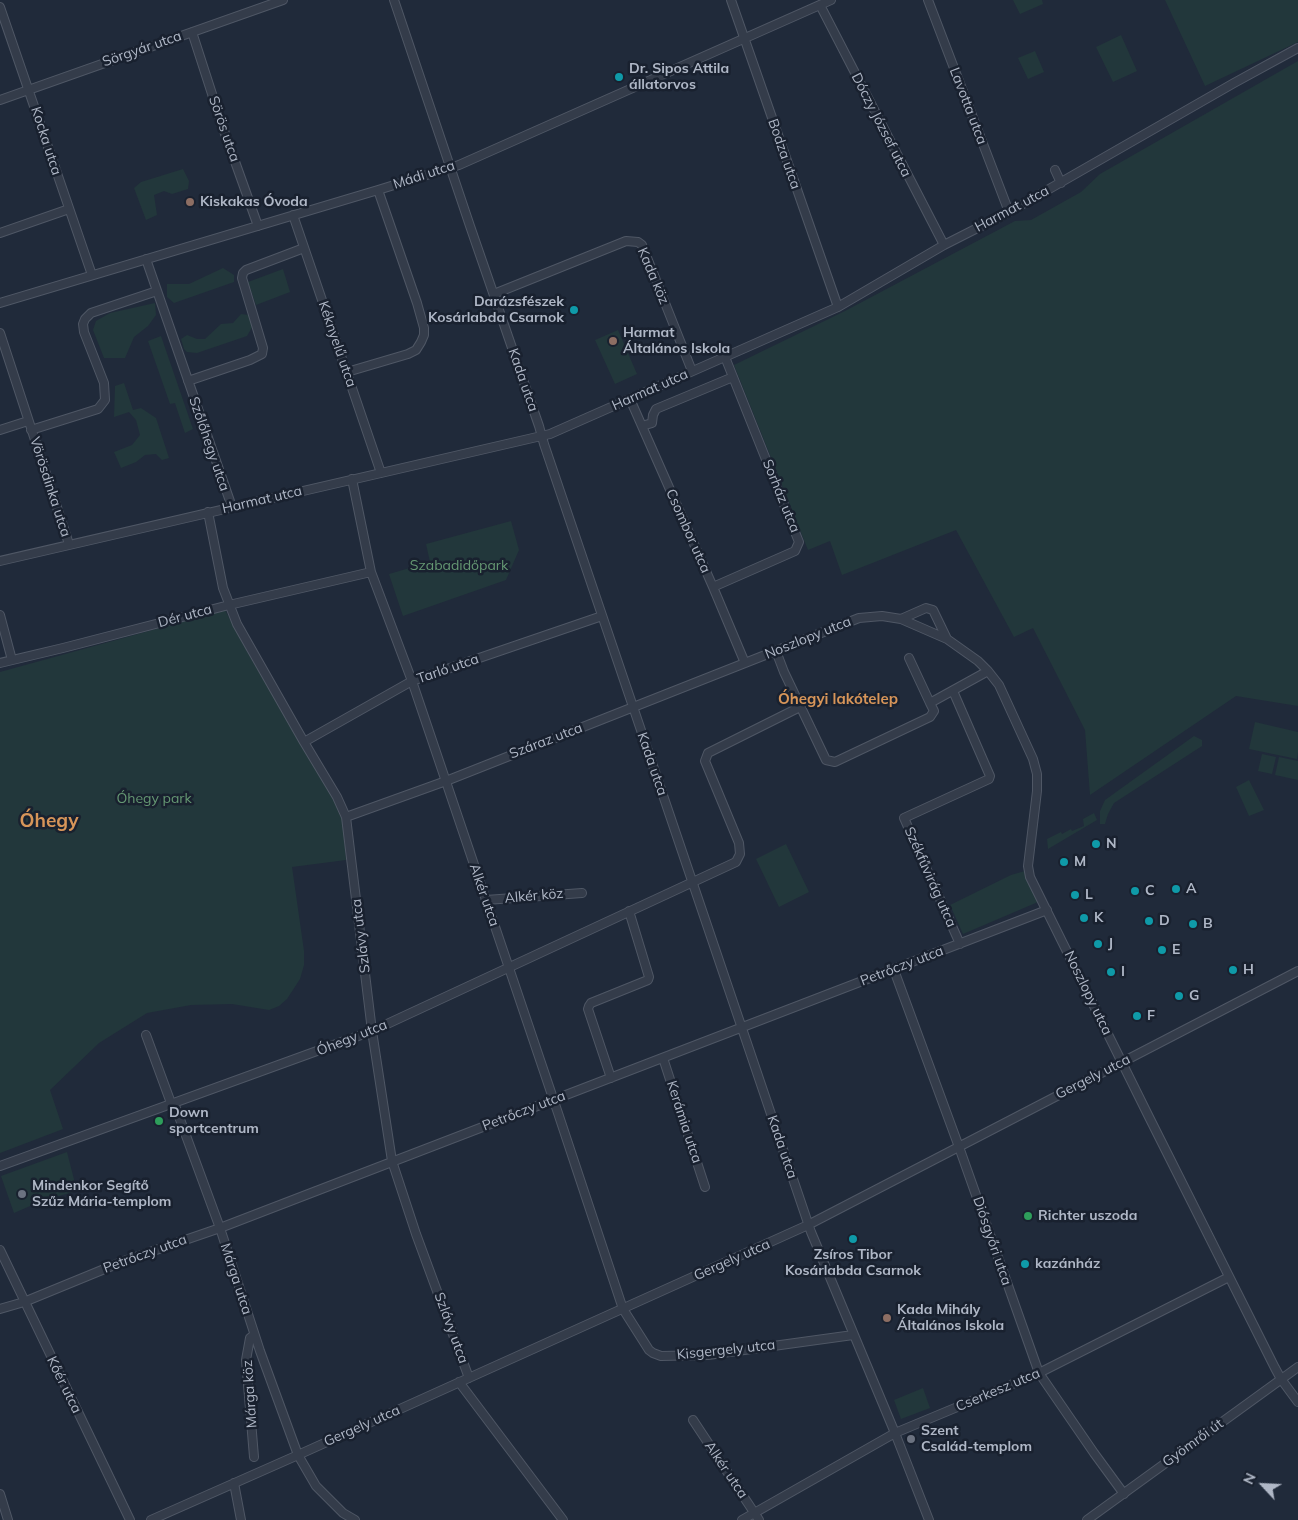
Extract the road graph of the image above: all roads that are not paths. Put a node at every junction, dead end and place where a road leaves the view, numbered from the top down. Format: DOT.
graph roads {
  1 [pos="283,0"];
  2 [pos="394,0"];
  3 [pos="731,0"];
  4 [pos="831,0"];
  5 [pos="928,0"];
  6 [pos="820,5"];
  7 [pos="0,8"];
  8 [pos="192,32"];
  9 [pos="744,38"];
  10 [pos="1298,48"];
  11 [pos="29,89"];
  12 [pos="0,100"];
  13 [pos="451,168"];
  14 [pos="1055,170"];
  15 [pos="1061,183"];
  16 [pos="378,190"];
  17 [pos="69,209"];
  18 [pos="1009,212"];
  19 [pos="293,215"];
  20 [pos="258,226"];
  21 [pos="0,233"];
  22 [pos="944,245"];
  23 [pos="304,248"];
  24 [pos="146,259"];
  25 [pos="92,275"];
  26 [pos="157,291"];
  27 [pos="494,294"];
  28 [pos="0,303"];
  29 [pos="838,307"];
  30 [pos="0,333"];
  31 [pos="725,357"];
  32 [pos="692,371"];
  33 [pos="347,372"];
  34 [pos="733,377"];
  35 [pos="188,381"];
  36 [pos="630,399"];
  37 [pos="28,421"];
  38 [pos="642,426"];
  39 [pos="0,430"];
  40 [pos="31,430"];
  41 [pos="541,436"];
  42 [pos="381,473"];
  43 [pos="352,480"];
  44 [pos="232,507"];
  45 [pos="208,512"];
  46 [pos="68,544"];
  47 [pos="0,561"];
  48 [pos="371,572"];
  49 [pos="713,587"];
  50 [pos="229,605"];
  51 [pos="0,615"];
  52 [pos="602,616"];
  53 [pos="901,620"];
  54 [pos="947,639"];
  55 [pos="776,651"];
  56 [pos="909,658"];
  57 [pos="12,660"];
  58 [pos="0,663"];
  59 [pos="745,663"];
  60 [pos="988,671"];
  61 [pos="412,681"];
  62 [pos="953,691"];
  63 [pos="930,703"];
  64 [pos="632,707"];
  65 [pos="800,707"];
  66 [pos="304,742"];
  67 [pos="446,781"];
  68 [pos="346,818"];
  69 [pos="692,882"];
  70 [pos="582,892"];
  71 [pos="486,900"];
  72 [pos="1047,910"];
  73 [pos="629,911"];
  74 [pos="960,944"];
  75 [pos="508,967"];
  76 [pos="894,970"];
  77 [pos="1298,971"];
  78 [pos="741,1028"];
  79 [pos="372,1031"];
  80 [pos="146,1036"];
  81 [pos="663,1058"];
  82 [pos="1122,1062"];
  83 [pos="611,1078"];
  84 [pos="554,1100"];
  85 [pos="173,1103"];
  86 [pos="959,1147"];
  87 [pos="392,1161"];
  88 [pos="0,1166"];
  89 [pos="705,1186"];
  90 [pos="808,1225"];
  91 [pos="220,1228"];
  92 [pos="0,1250"];
  93 [pos="1229,1277"];
  94 [pos="24,1302"];
  95 [pos="0,1309"];
  96 [pos="623,1309"];
  97 [pos="853,1334"];
  98 [pos="254,1335"];
  99 [pos="1298,1367"];
  100 [pos="1039,1373"];
  101 [pos="469,1378"];
  102 [pos="1281,1379"];
  103 [pos="459,1382"];
  104 [pos="1298,1402"];
  105 [pos="692,1420"];
  106 [pos="894,1433"];
  107 [pos="298,1455"];
  108 [pos="254,1457"];
  109 [pos="234,1483"];
  110 [pos="0,1494"];
  111 [pos="1124,1494"];
  112 [pos="754,1513"];
  113 [pos="8,1520"];
  114 [pos="130,1520"];
  115 [pos="151,1520"];
  116 [pos="241,1520"];
  117 [pos="355,1520"];
  118 [pos="563,1520"];
  119 [pos="742,1520"];
  120 [pos="759,1520"];
  121 [pos="929,1520"];
  122 [pos="1087,1520"];
  1 -- 8 [label="street, Sörgyár utca"];
  2 -- 13 [label="street, Kada utca"];
  3 -- 9 [label="street, Bodza utca"];
  4 -- 6 [label="street, Mádi utca"];
  5 -- 18 [label="street, Lavotta utca"];
  6 -- 9 [label="street, Mádi utca"];
  6 -- 22 [label="street, Dóczy József utca"];
  7 -- 11 [label="street, Kocka utca"];
  8 -- 11 [label="street, Sörgyár utca"];
  8 -- 20 [label="street, Sörös utca"];
  9 -- 13 [label="street, Mádi utca"];
  9 -- 29 [label="street, Bodza utca"];
  10 -- 15 [label="street, Harmat utca"];
  11 -- 12 [label="street, Sörgyár utca"];
  11 -- 17 [label="street, Kocka utca"];
  13 -- 16 [label="street, Mádi utca"];
  13 -- 27 [label="street, Kada utca"];
  14 -- 15 [label="street"];
  15 -- 18 [label="street, Harmat utca"];
  16 -- 19 [label="street, Mádi utca"];
  16 -- 33 [label="street"];
  17 -- 21 [label="street"];
  17 -- 25 [label="street, Kocka utca"];
  18 -- 22 [label="street, Harmat utca"];
  19 -- 20 [label="street, Mádi utca"];
  19 -- 23 [label="street, Kéknyelű utca"];
  20 -- 24 [label="street, Mádi utca"];
  22 -- 29 [label="street, Harmat utca"];
  23 -- 33 [label="street, Kéknyelű utca"];
  23 -- 35 [label="street, Szőlőhegy utca"];
  24 -- 25 [label="street, Mádi utca"];
  24 -- 26 [label="street, Szőlőhegy utca"];
  25 -- 28 [label="street, Mádi utca"];
  26 -- 35 [label="street, Szőlőhegy utca"];
  26 -- 40 [label="street, Vörösdinka utca"];
  27 -- 32 [label="street, Kada köz"];
  27 -- 41 [label="street, Kada utca"];
  29 -- 31 [label="street, Harmat utca"];
  30 -- 37 [label="street, Vörösdinka utca"];
  31 -- 32 [label="street, Harmat utca"];
  31 -- 34 [label="street, Sorház utca"];
  32 -- 36 [label="street, Harmat utca"];
  33 -- 42 [label="street, Kéknyelű utca"];
  34 -- 38 [label="street"];
  34 -- 49 [label="street, Sorház utca"];
  35 -- 44 [label="street, Szőlőhegy utca"];
  36 -- 38 [label="street, Csombor utca"];
  36 -- 41 [label="street, Harmat utca"];
  37 -- 39 [label="street"];
  37 -- 40 [label="street, Vörösdinka utca"];
  38 -- 49 [label="street, Csombor utca"];
  40 -- 46 [label="street, Vörösdinka utca"];
  41 -- 42 [label="street, Harmat utca"];
  41 -- 52 [label="street, Kada utca"];
  42 -- 43 [label="street, Harmat utca"];
  43 -- 44 [label="street, Harmat utca"];
  43 -- 48 [label="street, Alkér utca"];
  44 -- 45 [label="street, Harmat utca"];
  45 -- 46 [label="street, Harmat utca"];
  45 -- 50 [label="street, Szlávy utca"];
  46 -- 47 [label="street, Harmat utca"];
  48 -- 50 [label="street, Dér utca"];
  48 -- 61 [label="street, Alkér utca"];
  49 -- 59 [label="street, Csombor utca"];
  50 -- 57 [label="street, Dér utca"];
  50 -- 66 [label="street, Szlávy utca"];
  51 -- 57 [label="street"];
  52 -- 61 [label="street, Tarló utca"];
  52 -- 64 [label="street, Kada utca"];
  53 -- 54 [label="street, Noszlopy utca"];
  53 -- 54 [label="street, Noszlopy utca"];
  53 -- 55 [label="street, Noszlopy utca"];
  54 -- 60 [label="street, Noszlopy utca"];
  55 -- 59 [label="street, Noszlopy utca"];
  55 -- 65 [label="street"];
  56 -- 63 [label="street"];
  57 -- 58 [label="street, Dér utca"];
  59 -- 64 [label="street, Száraz utca"];
  60 -- 62 [label="street"];
  60 -- 72 [label="street, Noszlopy utca"];
  61 -- 66 [label="street, Tarló utca"];
  61 -- 67 [label="street, Alkér utca"];
  62 -- 63 [label="street"];
  62 -- 74 [label="street, Székfűvirág utca"];
  63 -- 65 [label="street"];
  64 -- 67 [label="street, Száraz utca"];
  64 -- 69 [label="street, Kada utca"];
  65 -- 69 [label="street, Óhegy utca"];
  66 -- 68 [label="street, Szlávy utca"];
  67 -- 68 [label="street, Száraz utca"];
  67 -- 71 [label="street, Alkér utca"];
  68 -- 79 [label="street, Szlávy utca"];
  69 -- 73 [label="street, Óhegy utca"];
  69 -- 78 [label="street, Kada utca"];
  70 -- 71 [label="street, Alkér köz"];
  71 -- 75 [label="street, Alkér utca"];
  72 -- 74 [label="street, Petrőczy utca"];
  72 -- 82 [label="street, Noszlopy utca"];
  73 -- 75 [label="street, Óhegy utca"];
  73 -- 83 [label="street"];
  74 -- 76 [label="street, Petrőczy utca"];
  75 -- 79 [label="street, Óhegy utca"];
  75 -- 84 [label="street, Alkér utca"];
  76 -- 78 [label="street, Petrőczy utca"];
  76 -- 86 [label="street, Diósgyőri utca"];
  77 -- 82 [label="street, Gergely utca"];
  78 -- 81 [label="street, Petrőczy utca"];
  78 -- 90 [label="street, Kada utca"];
  79 -- 85 [label="street, Óhegy utca"];
  79 -- 87 [label="street, Szlávy utca"];
  80 -- 85 [label="street, Márga utca"];
  81 -- 83 [label="street, Petrőczy utca"];
  81 -- 89 [label="street, Kerámia utca"];
  82 -- 86 [label="street, Gergely utca"];
  82 -- 93 [label="street, Noszlopy utca"];
  83 -- 84 [label="street, Petrőczy utca"];
  84 -- 87 [label="street, Petrőczy utca"];
  84 -- 96 [label="street, Alkér utca"];
  85 -- 88 [label="street, Óhegy utca"];
  85 -- 91 [label="street, Márga utca"];
  86 -- 90 [label="street, Gergely utca"];
  86 -- 100 [label="street, Diósgyőri utca"];
  87 -- 91 [label="street, Petrőczy utca"];
  87 -- 101 [label="street, Szlávy utca"];
  90 -- 96 [label="street, Gergely utca"];
  90 -- 97 [label="street, Kada utca"];
  91 -- 94 [label="street, Petrőczy utca"];
  91 -- 98 [label="street, Márga utca"];
  92 -- 94 [label="street, Kőér utca"];
  93 -- 100 [label="street, Cserkesz utca"];
  93 -- 102 [label="street, Noszlopy utca"];
  94 -- 95 [label="street, Petrőczy utca"];
  94 -- 114 [label="street, Kőér utca"];
  96 -- 97 [label="street, Kisgergely utca"];
  96 -- 101 [label="street, Gergely utca"];
  97 -- 106 [label="street, Kada utca"];
  98 -- 107 [label="street, Márga utca"];
  98 -- 108 [label="street, Márga köz"];
  99 -- 102 [label="street, Gyömrői út"];
  100 -- 106 [label="street, Cserkesz utca"];
  100 -- 111 [label="street, Diósgyőri utca"];
  101 -- 103 [label="street, Gergely utca"];
  102 -- 104 [label="street, Noszlopy utca"];
  102 -- 111 [label="street, Gyömrői út"];
  103 -- 107 [label="street, Gergely utca"];
  103 -- 118 [label="street, Szlávy utca"];
  105 -- 112 [label="street, Alkér utca"];
  106 -- 112 [label="street, Cserkesz utca"];
  106 -- 121 [label="street, Kada utca"];
  107 -- 109 [label="street, Gergely utca"];
  107 -- 117 [label="street, Márga utca"];
  109 -- 115 [label="street, Gergely utca"];
  109 -- 116 [label="street"];
  110 -- 113 [label="street"];
  111 -- 122 [label="street, Gyömrői út"];
  112 -- 119 [label="street, Cserkesz utca"];
  112 -- 120 [label="street, Alkér utca"];
}
